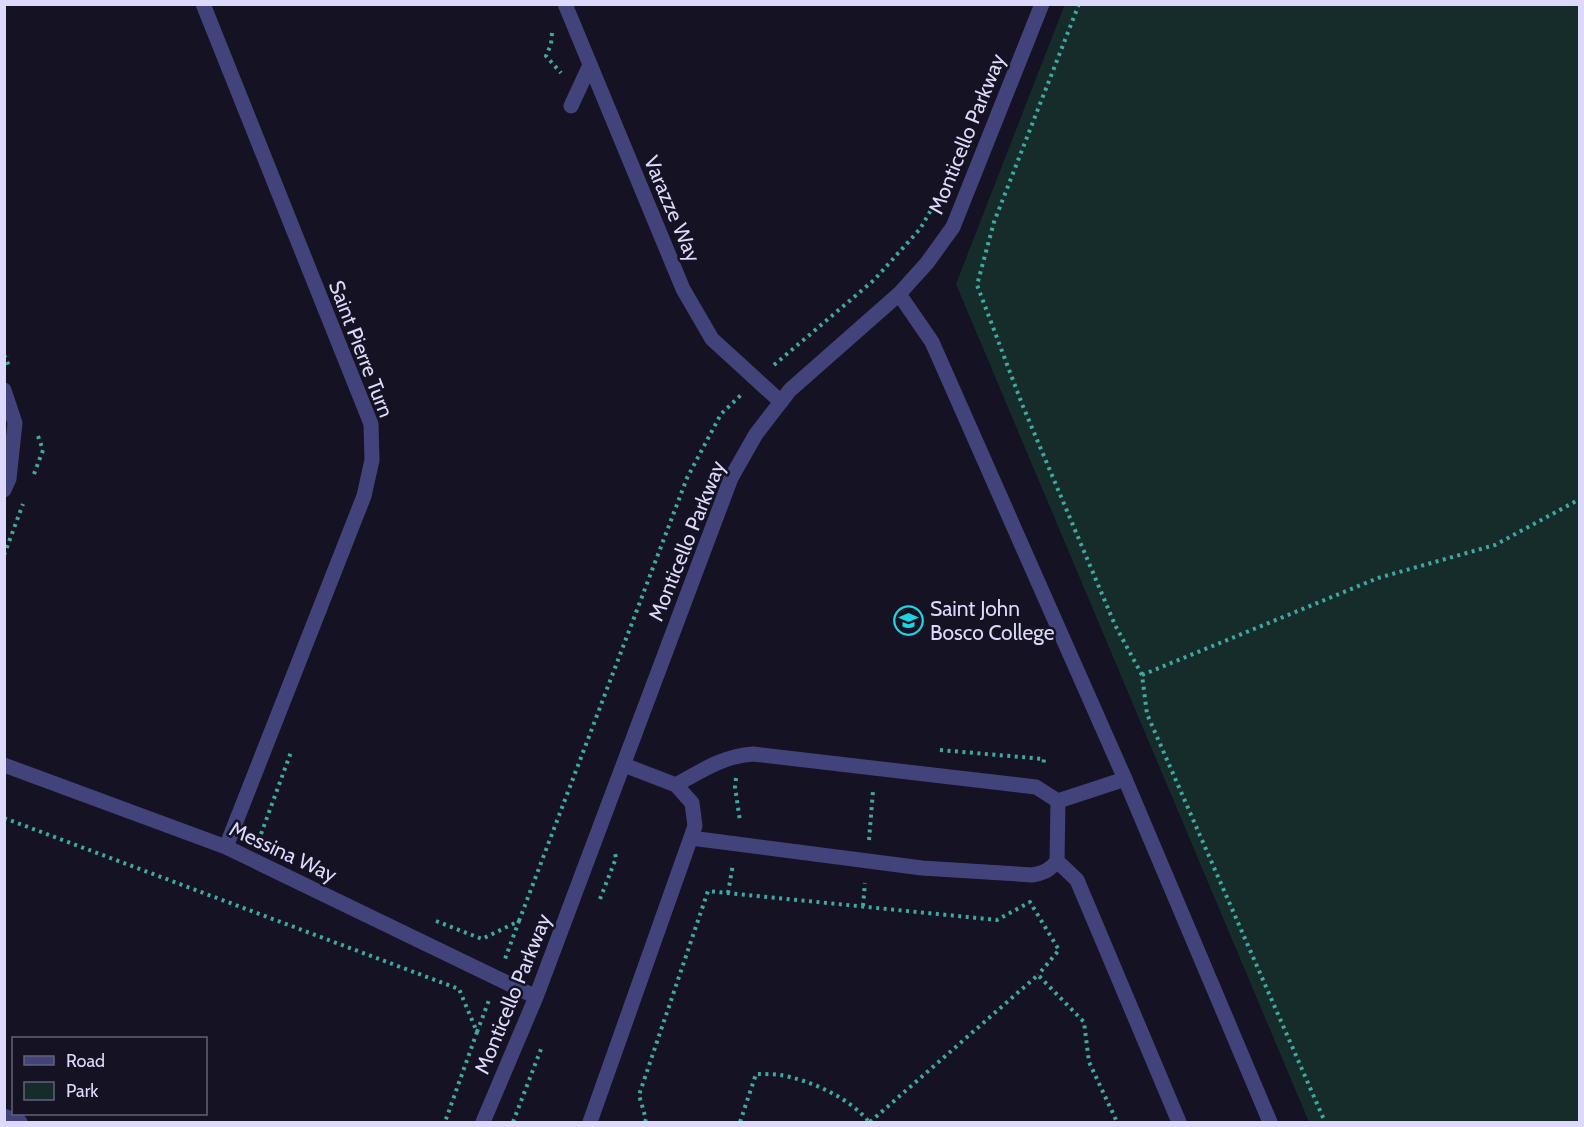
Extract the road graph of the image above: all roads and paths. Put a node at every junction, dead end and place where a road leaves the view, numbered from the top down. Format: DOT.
graph roads {
  1 [pos="203,4"];
  2 [pos="565,4"];
  3 [pos="1042,4"];
  4 [pos="1079,4"];
  5 [pos="590,64"];
  6 [pos="571,106"];
  7 [pos="899,294"];
  8 [pos="4,390"];
  9 [pos="781,402"];
  10 [pos="4,490"];
  11 [pos="1580,499"];
  12 [pos="1142,675"];
  13 [pos="293,744"];
  14 [pos="739,755"];
  15 [pos="4,765"];
  16 [pos="624,765"];
  17 [pos="875,768"];
  18 [pos="1125,779"];
  19 [pos="676,785"];
  20 [pos="1058,801"];
  21 [pos="4,818"];
  22 [pos="261,834"];
  23 [pos="691,838"];
  24 [pos="736,845"];
  25 [pos="226,847"];
  26 [pos="1057,861"];
  27 [pos="867,862"];
  28 [pos="728,893"];
  29 [pos="863,906"];
  30 [pos="1038,975"];
  31 [pos="536,997"];
  32 [pos="4,1116"];
  33 [pos="20,1122"];
  34 [pos="445,1122"];
  35 [pos="483,1122"];
  36 [pos="590,1122"];
  37 [pos="645,1122"];
  38 [pos="740,1122"];
  39 [pos="869,1122"];
  40 [pos="1117,1122"];
  41 [pos="1179,1122"];
  42 [pos="1270,1122"];
  43 [pos="1325,1122"];
  1 -- 25 [label="street, Saint Pierre Turn"];
  2 -- 5 [label="street, Varazze Way"];
  3 -- 7 [label="street, Monticello Parkway"];
  4 -- 12 [label="path"];
  5 -- 6 [label="street"];
  5 -- 9 [label="street, Varazze Way"];
  7 -- 9 [label="street, Monticello Parkway"];
  7 -- 18 [label="street"];
  8 -- 10 [label="street"];
  9 -- 16 [label="street, Monticello Parkway"];
  11 -- 12 [label="path"];
  12 -- 43 [label="path"];
  13 -- 22 [label="path"];
  14 -- 17 [label="street"];
  14 -- 19 [label="street"];
  14 -- 24 [label="path"];
  15 -- 25 [label="street, Messina Way"];
  16 -- 19 [label="street"];
  16 -- 31 [label="street, Monticello Parkway"];
  17 -- 20 [label="street"];
  17 -- 27 [label="path"];
  18 -- 20 [label="street"];
  18 -- 42 [label="street"];
  19 -- 23 [label="street"];
  20 -- 26 [label="street"];
  21 -- 34 [label="path"];
  23 -- 24 [label="street"];
  23 -- 36 [label="street"];
  24 -- 27 [label="street"];
  24 -- 28 [label="path"];
  25 -- 31 [label="street, Messina Way"];
  26 -- 27 [label="street"];
  26 -- 41 [label="street"];
  27 -- 29 [label="path"];
  28 -- 29 [label="path"];
  28 -- 37 [label="path"];
  29 -- 30 [label="path"];
  30 -- 39 [label="path"];
  30 -- 40 [label="path"];
  31 -- 35 [label="street, Monticello Parkway"];
  32 -- 33 [label="street"];
  38 -- 39 [label="path"];
}
